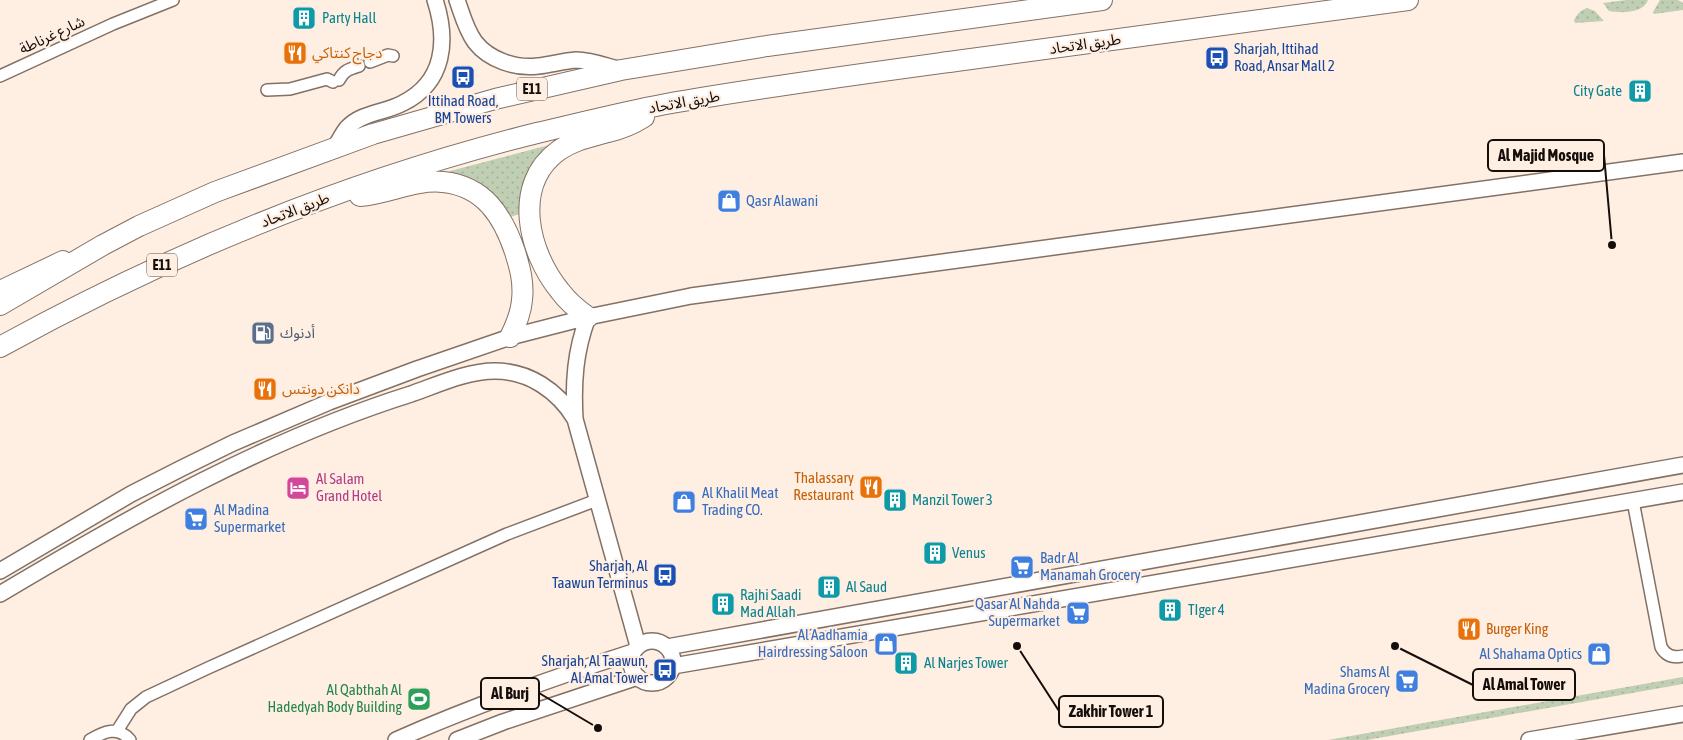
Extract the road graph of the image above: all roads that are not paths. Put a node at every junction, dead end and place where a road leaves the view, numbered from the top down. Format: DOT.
graph roads {
  1 [pos="173,0"];
  2 [pos="1102,0"];
  3 [pos="1408,0"];
  4 [pos="436,1"];
  5 [pos="458,3"];
  6 [pos="393,56"];
  7 [pos="621,70"];
  8 [pos="0,76"];
  9 [pos="268,90"];
  10 [pos="664,104"];
  11 [pos="335,147"];
  12 [pos="1683,162"];
  13 [pos="331,195"];
  14 [pos="103,245"];
  15 [pos="0,290"];
  16 [pos="0,305"];
  17 [pos="588,318"];
  18 [pos="510,336"];
  19 [pos="0,347"];
  20 [pos="575,419"];
  21 [pos="1683,465"];
  22 [pos="1683,492"];
  23 [pos="597,500"];
  24 [pos="1633,501"];
  25 [pos="0,570"];
  26 [pos="0,594"];
  27 [pos="667,647"];
  28 [pos="635,649"];
  29 [pos="1683,656"];
  30 [pos="673,666"];
  31 [pos="638,677"];
  32 [pos="1683,714"];
  33 [pos="117,731"];
  34 [pos="90,740"];
  35 [pos="130,740"];
  36 [pos="396,740"];
  37 [pos="457,740"];
  38 [pos="1529,740"];
  1 -- 8 [label="street, شارع غرناطة"];
  2 -- 7 [label="highway, E11"];
  3 -- 10 [label="highway, طريق الاتحاد / E11"];
  4 -- 5 [label="street"];
  4 -- 11 [label="street"];
  5 -- 7 [label="street"];
  6 -- 9 [label="street"];
  7 -- 11 [label="highway, E11"];
  10 -- 13 [label="highway, طريق الاتحاد / E11"];
  10 -- 17 [label="highway"];
  11 -- 14 [label="highway, E11"];
  12 -- 17 [label="street"];
  13 -- 18 [label="highway"];
  13 -- 19 [label="highway, طريق الاتحاد / E11"];
  14 -- 15 [label="main road"];
  14 -- 16 [label="highway, E11"];
  17 -- 18 [label="street"];
  17 -- 20 [label="street"];
  18 -- 25 [label="street"];
  20 -- 23 [label="street"];
  20 -- 26 [label="street"];
  21 -- 27 [label="street"];
  22 -- 24 [label="street"];
  23 -- 28 [label="street"];
  23 -- 33 [label="street"];
  24 -- 29 [label="street"];
  24 -- 30 [label="street"];
  27 -- 28 [label="street"];
  27 -- 30 [label="street"];
  28 -- 31 [label="street"];
  28 -- 36 [label="street"];
  30 -- 31 [label="street"];
  31 -- 37 [label="street"];
  32 -- 38 [label="street"];
  33 -- 34 [label="street"];
  33 -- 35 [label="street"];
}
